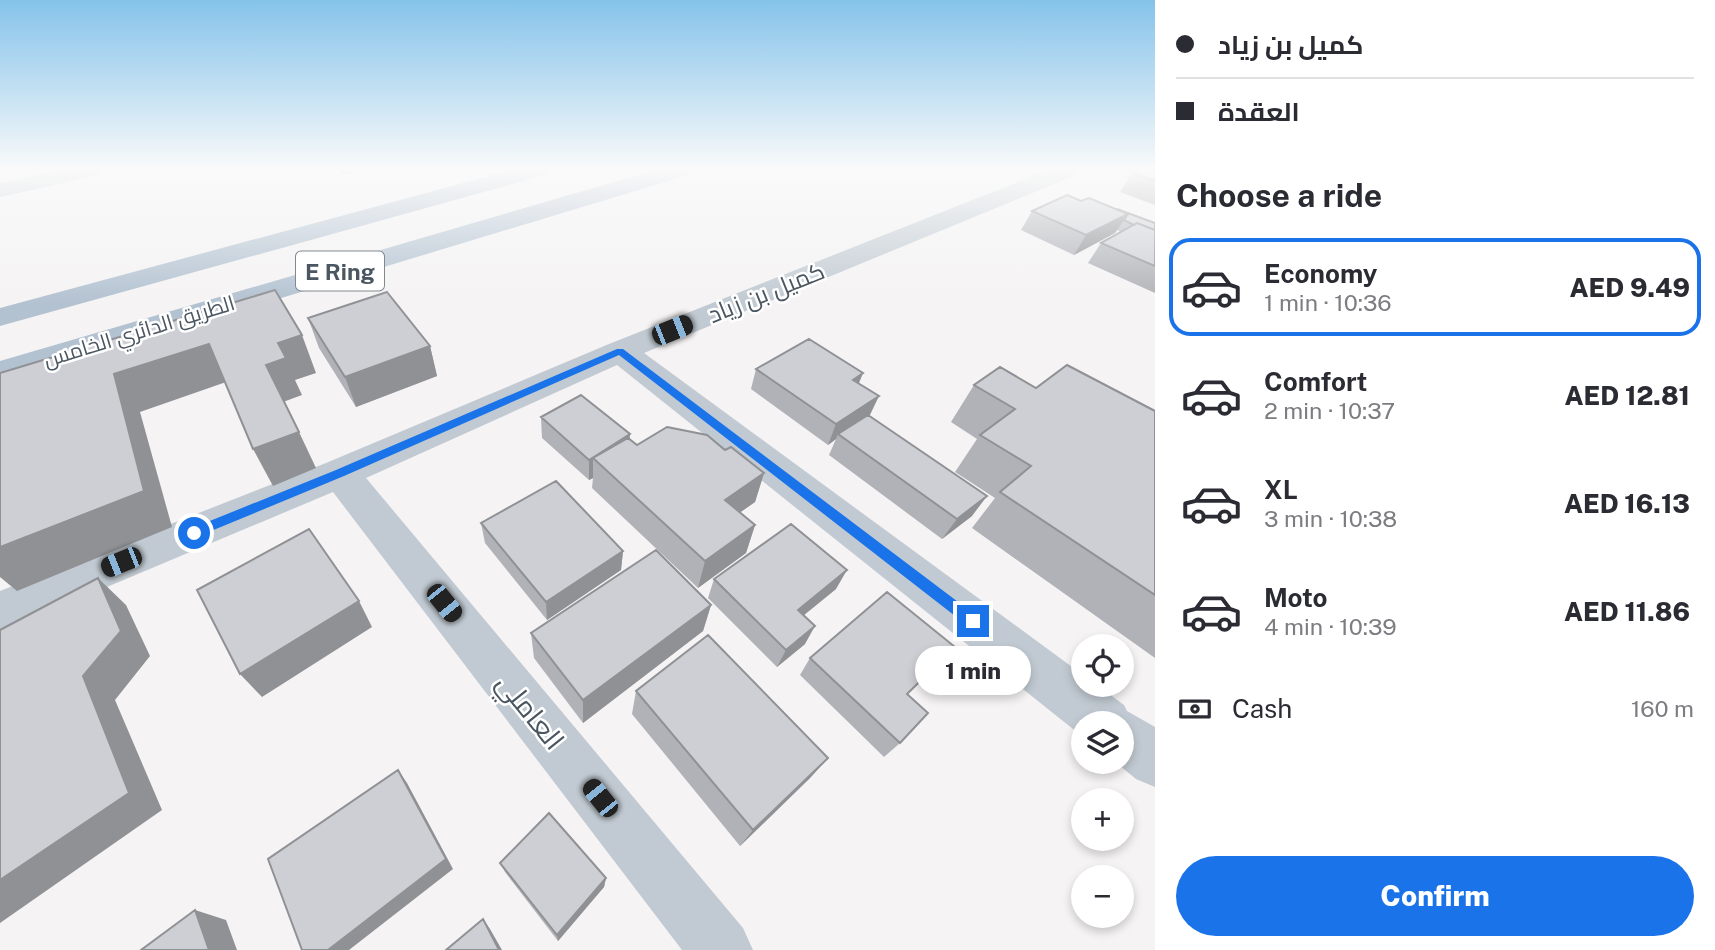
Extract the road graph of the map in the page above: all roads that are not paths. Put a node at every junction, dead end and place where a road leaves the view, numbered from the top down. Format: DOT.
graph roads {
  1 [pos="375,214"];
  2 [pos="531,214"];
  3 [pos="959,214"];
  4 [pos="0,317"];
  5 [pos="620,351"];
  6 [pos="0,372"];
  7 [pos="340,473"];
  8 [pos="0,612"];
  9 [pos="1090,711"];
  10 [pos="1134,744"];
  11 [pos="1155,760"];
  12 [pos="722,950"];
  1 -- 4 [label="main road, الطريق الدائري الخامس / E Ring"];
  2 -- 6 [label="main road, الطريق الدائري الخامس / E Ring"];
  3 -- 5 [label="street, كميل بن زياد"];
  5 -- 7 [label="street, كميل بن زياد"];
  5 -- 9 [label="street"];
  7 -- 8 [label="street, كميل بن زياد"];
  7 -- 12 [label="street, العاملي"];
  10 -- 11 [label="street"];
}
